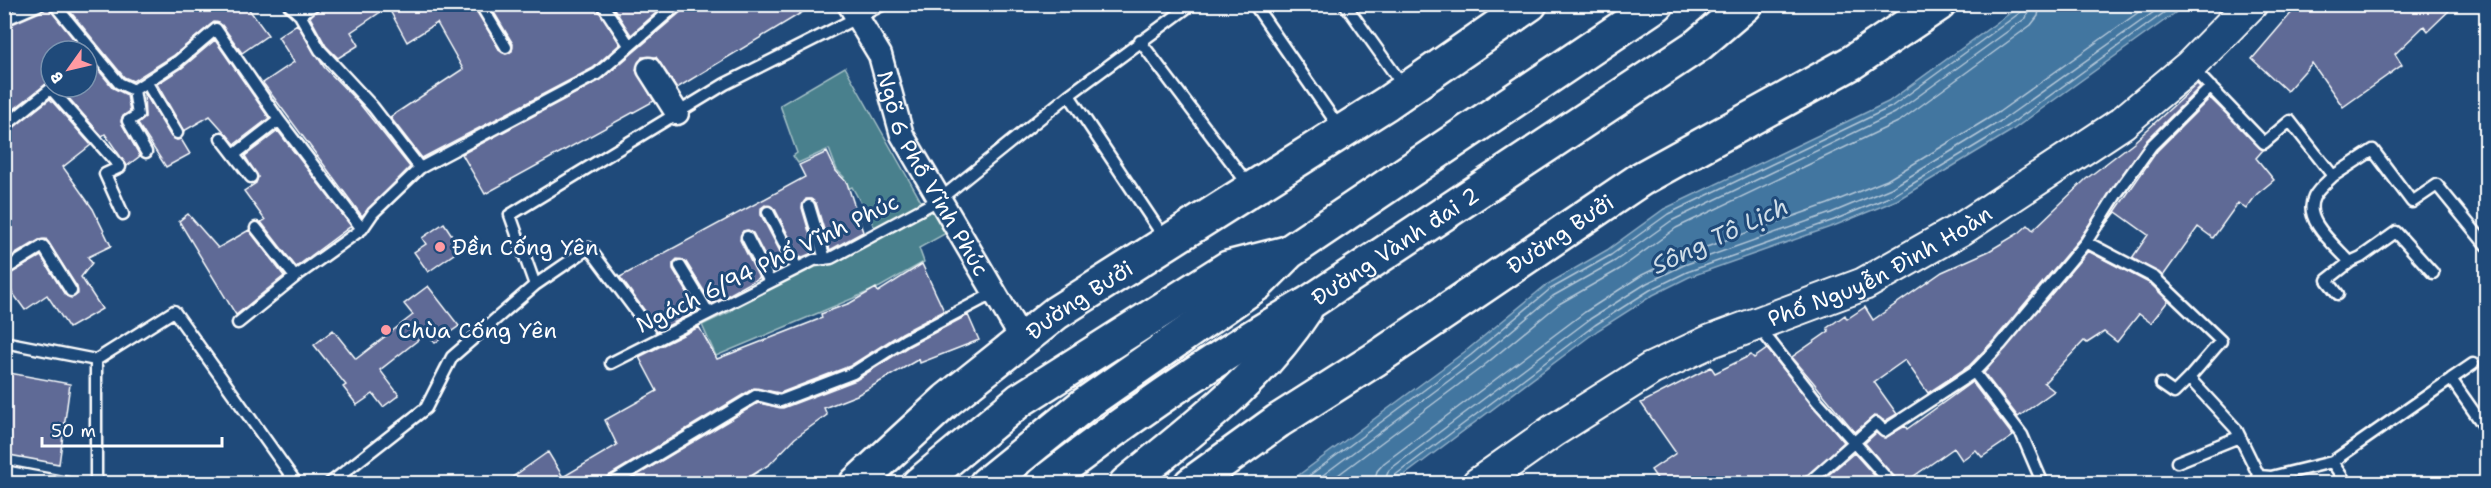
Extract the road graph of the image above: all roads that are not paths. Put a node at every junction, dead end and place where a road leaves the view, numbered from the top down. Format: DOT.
graph roads {
  1 [pos="41,4"];
  2 [pos="54,4"];
  3 [pos="288,4"];
  4 [pos="315,4"];
  5 [pos="480,4"];
  6 [pos="602,4"];
  7 [pos="884,4"];
  8 [pos="1192,4"];
  9 [pos="1254,4"];
  10 [pos="1345,4"];
  11 [pos="1530,4"];
  12 [pos="1657,4"];
  13 [pos="1746,4"];
  14 [pos="1762,4"];
  15 [pos="1939,4"];
  16 [pos="2251,4"];
  17 [pos="674,6"];
  18 [pos="854,12"];
  19 [pos="300,15"];
  20 [pos="4,20"];
  21 [pos="80,39"];
  22 [pos="1140,41"];
  23 [pos="629,45"];
  24 [pos="1698,45"];
  25 [pos="506,47"];
  26 [pos="99,61"];
  27 [pos="650,69"];
  28 [pos="2200,76"];
  29 [pos="147,83"];
  30 [pos="134,90"];
  31 [pos="1406,91"];
  32 [pos="1069,95"];
  33 [pos="39,99"];
  34 [pos="61,99"];
  35 [pos="677,113"];
  36 [pos="279,120"];
  37 [pos="4,127"];
  38 [pos="1342,132"];
  39 [pos="177,133"];
  40 [pos="221,138"];
  41 [pos="146,152"];
  42 [pos="234,155"];
  43 [pos="420,168"];
  44 [pos="2333,176"];
  45 [pos="251,177"];
  46 [pos="1253,190"];
  47 [pos="940,199"];
  48 [pos="808,206"];
  49 [pos="768,212"];
  50 [pos="123,214"];
  51 [pos="256,228"];
  52 [pos="362,229"];
  53 [pos="747,237"];
  54 [pos="2086,242"];
  55 [pos="1168,244"];
  56 [pos="2487,245"];
  57 [pos="1289,252"];
  58 [pos="825,259"];
  59 [pos="2350,262"];
  60 [pos="680,266"];
  61 [pos="797,268"];
  62 [pos="4,270"];
  63 [pos="2433,273"];
  64 [pos="295,277"];
  65 [pos="770,282"];
  66 [pos="535,285"];
  67 [pos="71,291"];
  68 [pos="996,292"];
  69 [pos="2338,294"];
  70 [pos="1309,303"];
  71 [pos="708,312"];
  72 [pos="642,319"];
  73 [pos="238,324"];
  74 [pos="1756,324"];
  75 [pos="1023,341"];
  76 [pos="4,342"];
  77 [pos="96,360"];
  78 [pos="611,363"];
  79 [pos="2473,364"];
  80 [pos="1974,372"];
  81 [pos="2190,378"];
  82 [pos="2451,379"];
  83 [pos="2161,384"];
  84 [pos="2487,429"];
  85 [pos="2239,436"];
  86 [pos="1854,441"];
  87 [pos="2177,462"];
  88 [pos="2332,462"];
  89 [pos="4,471"];
  90 [pos="73,483"];
  91 [pos="96,483"];
  92 [pos="297,483"];
  93 [pos="329,483"];
  94 [pos="609,483"];
  95 [pos="856,483"];
  96 [pos="919,483"];
  97 [pos="986,483"];
  98 [pos="1042,483"];
  99 [pos="1126,483"];
  100 [pos="1191,483"];
  101 [pos="1478,483"];
  102 [pos="1807,483"];
  103 [pos="1892,483"];
  104 [pos="2043,483"];
  105 [pos="2347,483"];
  1 -- 20 [label="lane"];
  2 -- 21 [label="lane"];
  3 -- 19 [label="lane"];
  4 -- 19 [label="lane"];
  5 -- 25 [label="lane"];
  6 -- 23 [label="lane"];
  7 -- 18 [label="lane"];
  8 -- 22 [label="lane, Ngách 6/94 Phố Vĩnh Phúc"];
  9 -- 38 [label="lane"];
  10 -- 31 [label="lane"];
  11 -- 31 [label="main road, Đường Bưởi"];
  12 -- 57 [label="main road"];
  13 -- 24 [label="main road, Đường Vành đai 2"];
  14 -- 24 [label="main road"];
  15 -- 100 [label="main road, Đường Bưởi"];
  16 -- 28 [label="main road, Phố Nguyễn Đình Hoàn"];
  17 -- 23 [label="lane"];
  18 -- 35 [label="lane"];
  18 -- 47 [label="street, Ngõ 6 Phố Vĩnh Phúc"];
  19 -- 43 [label="lane"];
  22 -- 32 [label="lane, Ngách 6/94 Phố Vĩnh Phúc"];
  22 -- 46 [label="lane"];
  23 -- 43 [label="lane"];
  24 -- 70 [label="main road, Đường Vành đai 2"];
  26 -- 30 [label="lane"];
  27 -- 35 [label="street"];
  28 -- 44 [label="lane"];
  28 -- 54 [label="lane"];
  28 -- 74 [label="main road, Phố Nguyễn Đình Hoàn"];
  29 -- 30 [label="lane"];
  29 -- 36 [label="lane"];
  29 -- 39 [label="lane"];
  30 -- 41 [label="lane"];
  31 -- 38 [label="main road, Đường Bưởi"];
  32 -- 47 [label="lane, Ngách 6/94 Phố Vĩnh Phúc"];
  32 -- 55 [label="lane"];
  33 -- 37 [label="lane"];
  34 -- 50 [label="lane"];
  35 -- 66 [label="lane"];
  36 -- 42 [label="lane"];
  36 -- 52 [label="lane"];
  38 -- 46 [label="main road, Đường Bưởi"];
  40 -- 42 [label="lane"];
  42 -- 45 [label="lane"];
  43 -- 52 [label="lane"];
  44 -- 56 [label="lane"];
  44 -- 59 [label="lane"];
  46 -- 55 [label="main road, Đường Bưởi"];
  47 -- 58 [label="lane, Ngách 6/94 Phố Vĩnh Phúc"];
  47 -- 68 [label="street, Ngõ 6 Phố Vĩnh Phúc"];
  48 -- 58 [label="lane"];
  49 -- 61 [label="lane"];
  51 -- 64 [label="lane"];
  52 -- 64 [label="lane"];
  53 -- 65 [label="lane"];
  54 -- 80 [label="lane"];
  54 -- 81 [label="lane"];
  55 -- 75 [label="main road, Đường Bưởi"];
  57 -- 96 [label="main road"];
  57 -- 97 [label="main road"];
  58 -- 61 [label="lane, Ngách 6/94 Phố Vĩnh Phúc"];
  59 -- 63 [label="lane"];
  59 -- 69 [label="lane"];
  60 -- 71 [label="lane"];
  61 -- 65 [label="lane, Ngách 6/94 Phố Vĩnh Phúc"];
  62 -- 67 [label="lane"];
  64 -- 73 [label="lane"];
  65 -- 71 [label="lane, Ngách 6/94 Phố Vĩnh Phúc"];
  66 -- 72 [label="lane"];
  66 -- 93 [label="lane"];
  68 -- 75 [label="street, Ngõ 6 Phố Vĩnh Phúc"];
  68 -- 94 [label="lane"];
  70 -- 98 [label="main road, Đường Vành đai 2"];
  70 -- 99 [label="main road"];
  71 -- 78 [label="lane, Ngách 6/94 Phố Vĩnh Phúc"];
  74 -- 86 [label="lane"];
  74 -- 101 [label="main road, Phố Nguyễn Đình Hoàn"];
  75 -- 95 [label="main road, Đường Bưởi"];
  76 -- 77 [label="lane"];
  77 -- 91 [label="lane"];
  77 -- 92 [label="lane"];
  79 -- 82 [label="lane"];
  80 -- 86 [label="lane"];
  80 -- 104 [label="lane"];
  81 -- 83 [label="lane"];
  81 -- 85 [label="lane"];
  82 -- 84 [label="lane"];
  82 -- 88 [label="lane"];
  85 -- 87 [label="lane"];
  85 -- 88 [label="lane"];
  86 -- 102 [label="lane"];
  86 -- 103 [label="lane"];
  88 -- 105 [label="lane"];
  89 -- 90 [label="lane"];
}
